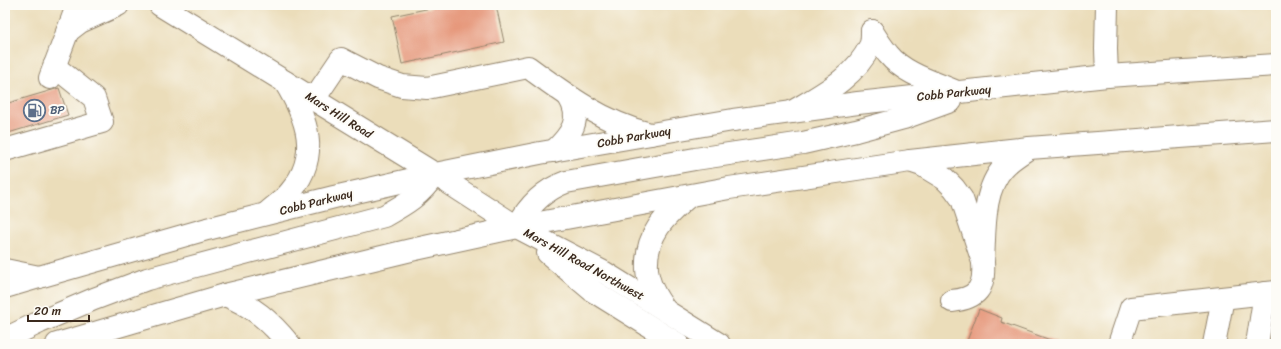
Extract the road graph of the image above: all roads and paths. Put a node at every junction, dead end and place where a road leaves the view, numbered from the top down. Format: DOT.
graph roads {
  1 [pos="76,5"];
  2 [pos="118,5"];
  3 [pos="160,5"];
  4 [pos="1107,5"];
  5 [pos="67,32"];
  6 [pos="1276,66"];
  7 [pos="1107,76"];
  8 [pos="285,81"];
  9 [pos="980,90"];
  10 [pos="957,92"];
  11 [pos="569,97"];
  12 [pos="314,99"];
  13 [pos="792,112"];
  14 [pos="1276,130"];
  15 [pos="650,134"];
  16 [pos="1029,148"];
  17 [pos="5,150"];
  18 [pos="554,151"];
  19 [pos="910,161"];
  20 [pos="434,174"];
  21 [pos="689,196"];
  22 [pos="265,215"];
  23 [pos="516,227"];
  24 [pos="983,262"];
  25 [pos="5,270"];
  26 [pos="39,277"];
  27 [pos="5,288"];
  28 [pos="1271,292"];
  29 [pos="225,295"];
  30 [pos="1223,298"];
  31 [pos="952,301"];
  32 [pos="666,311"];
  33 [pos="5,339"];
  34 [pos="57,344"];
  35 [pos="289,344"];
  36 [pos="678,344"];
  37 [pos="719,344"];
  38 [pos="1119,344"];
  39 [pos="1214,344"];
  40 [pos="1257,344"];
  1 -- 5 [label="main road"];
  2 -- 5 [label="main road"];
  3 -- 8 [label="main road, Mars Hill Road"];
  4 -- 7 [label="main road"];
  5 -- 17 [label="main road"];
  6 -- 7 [label="main road, Cobb Parkway"];
  7 -- 9 [label="main road, Cobb Parkway"];
  8 -- 12 [label="main road, Mars Hill Road"];
  8 -- 22 [label="main road"];
  9 -- 10 [label="main road, Cobb Parkway"];
  9 -- 23 [label="main road"];
  10 -- 13 [label="main road, Cobb Parkway"];
  10 -- 13 [label="main road"];
  11 -- 12 [label="main road"];
  11 -- 15 [label="main road"];
  11 -- 18 [label="main road"];
  12 -- 20 [label="main road, Mars Hill Road"];
  13 -- 15 [label="main road, Cobb Parkway"];
  14 -- 16 [label="main road"];
  15 -- 18 [label="main road, Cobb Parkway"];
  16 -- 19 [label="main road"];
  16 -- 24 [label="main road"];
  18 -- 20 [label="main road, Cobb Parkway"];
  19 -- 21 [label="main road"];
  19 -- 24 [label="main road"];
  20 -- 22 [label="main road, Cobb Parkway"];
  20 -- 23 [label="main road, Mars Hill Road"];
  20 -- 33 [label="main road"];
  21 -- 23 [label="main road"];
  21 -- 32 [label="main road"];
  22 -- 26 [label="main road, Cobb Parkway"];
  23 -- 29 [label="main road"];
  23 -- 32 [label="main road, Mars Hill Road Northwest"];
  23 -- 36 [label="main road, Mars Hill Road Northwest"];
  24 -- 31 [label="main road"];
  25 -- 26 [label="main road"];
  26 -- 27 [label="main road, Cobb Parkway"];
  28 -- 30 [label="main road"];
  28 -- 40 [label="main road"];
  29 -- 34 [label="main road"];
  29 -- 35 [label="main road"];
  30 -- 38 [label="main road"];
  30 -- 39 [label="main road"];
  32 -- 37 [label="main road, Mars Hill Road Northwest"];
}
